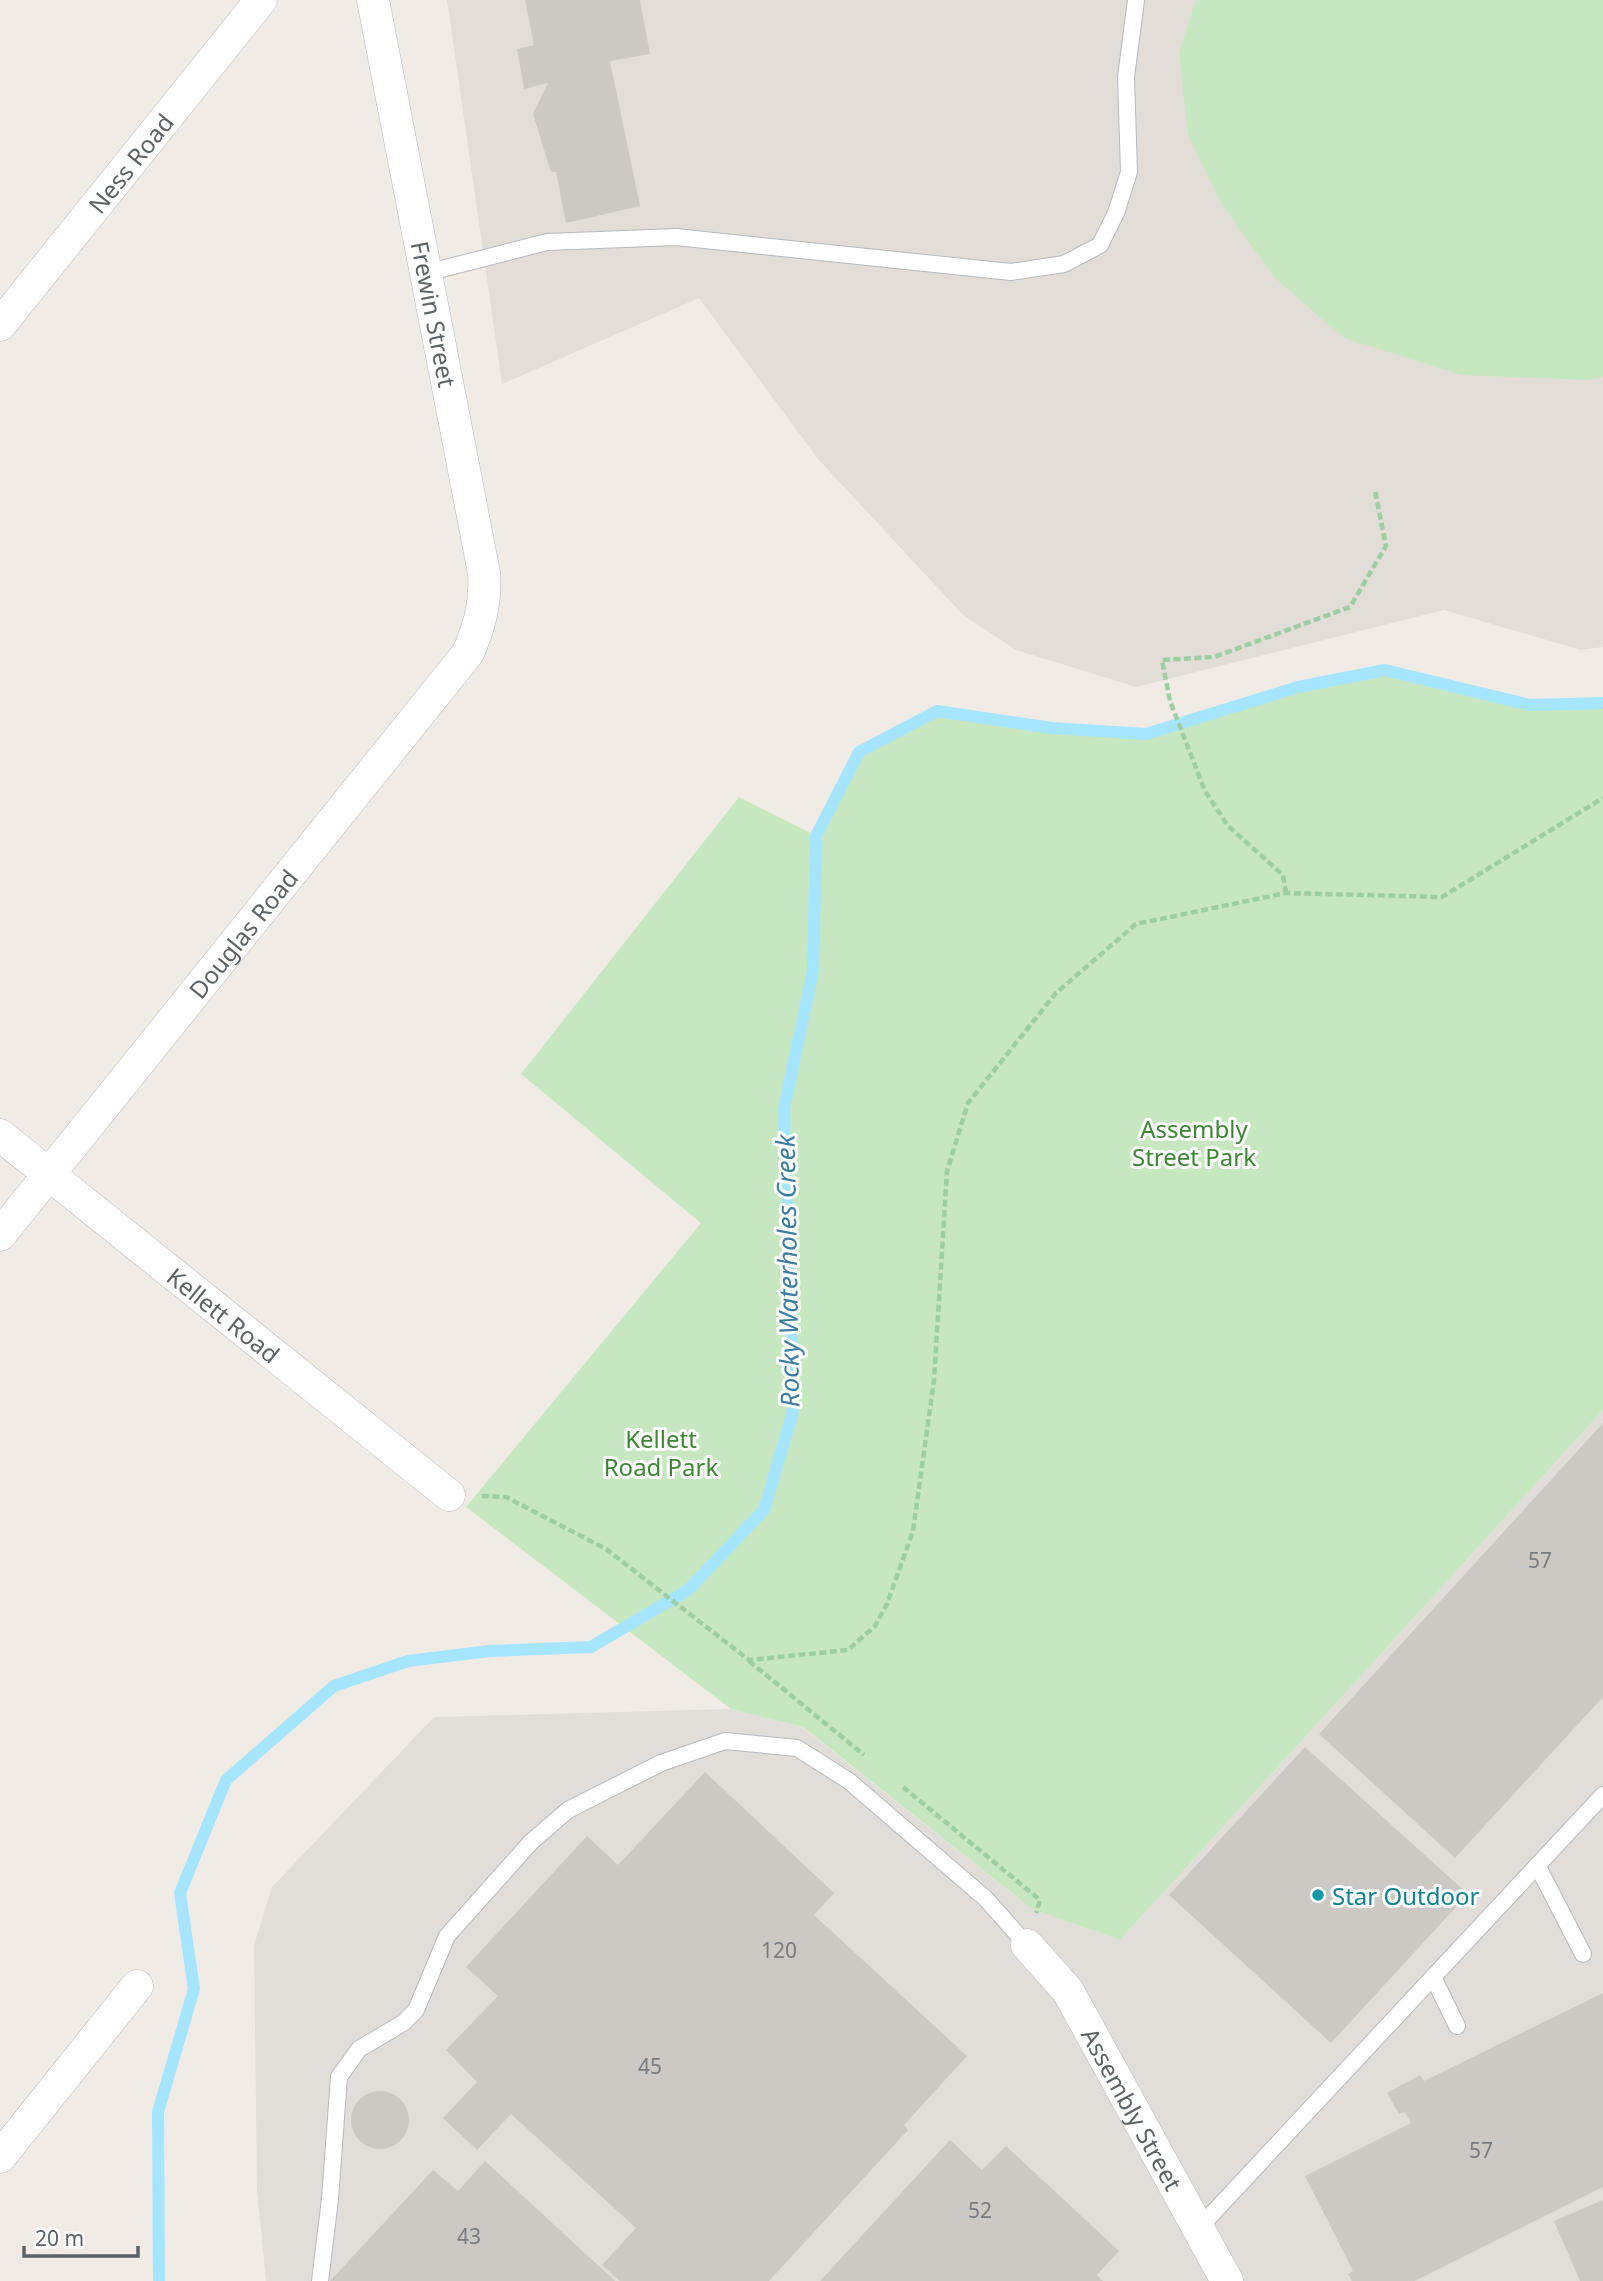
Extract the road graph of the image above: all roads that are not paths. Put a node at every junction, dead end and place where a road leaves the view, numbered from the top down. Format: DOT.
graph roads {
  1 [pos="261,0"];
  2 [pos="373,0"];
  3 [pos="1136,0"];
  4 [pos="426,273"];
  5 [pos="0,325"];
  6 [pos="479,627"];
  7 [pos="0,1135"];
  8 [pos="48,1174"];
  9 [pos="0,1235"];
  10 [pos="449,1495"];
  11 [pos="1603,1795"];
  12 [pos="1537,1865"];
  13 [pos="1027,1945"];
  14 [pos="1583,1954"];
  15 [pos="1433,1978"];
  16 [pos="136,1986"];
  17 [pos="1457,2026"];
  18 [pos="0,2157"];
  19 [pos="1198,2229"];
  20 [pos="320,2281"];
  21 [pos="1227,2281"];
  1 -- 5 [label="street, Ness Road"];
  2 -- 4 [label="street, Frewin Street"];
  3 -- 4 [label="lane"];
  4 -- 6 [label="street, Frewin Street"];
  6 -- 8 [label="street, Douglas Road"];
  7 -- 8 [label="street, Kellett Road"];
  8 -- 9 [label="street, Douglas Road"];
  8 -- 10 [label="street, Kellett Road"];
  11 -- 12 [label="lane"];
  12 -- 14 [label="lane"];
  12 -- 15 [label="lane"];
  13 -- 19 [label="street, Assembly Street"];
  13 -- 20 [label="lane"];
  15 -- 17 [label="lane"];
  15 -- 19 [label="lane"];
  16 -- 18 [label="street"];
  19 -- 21 [label="street, Assembly Street"];
}
